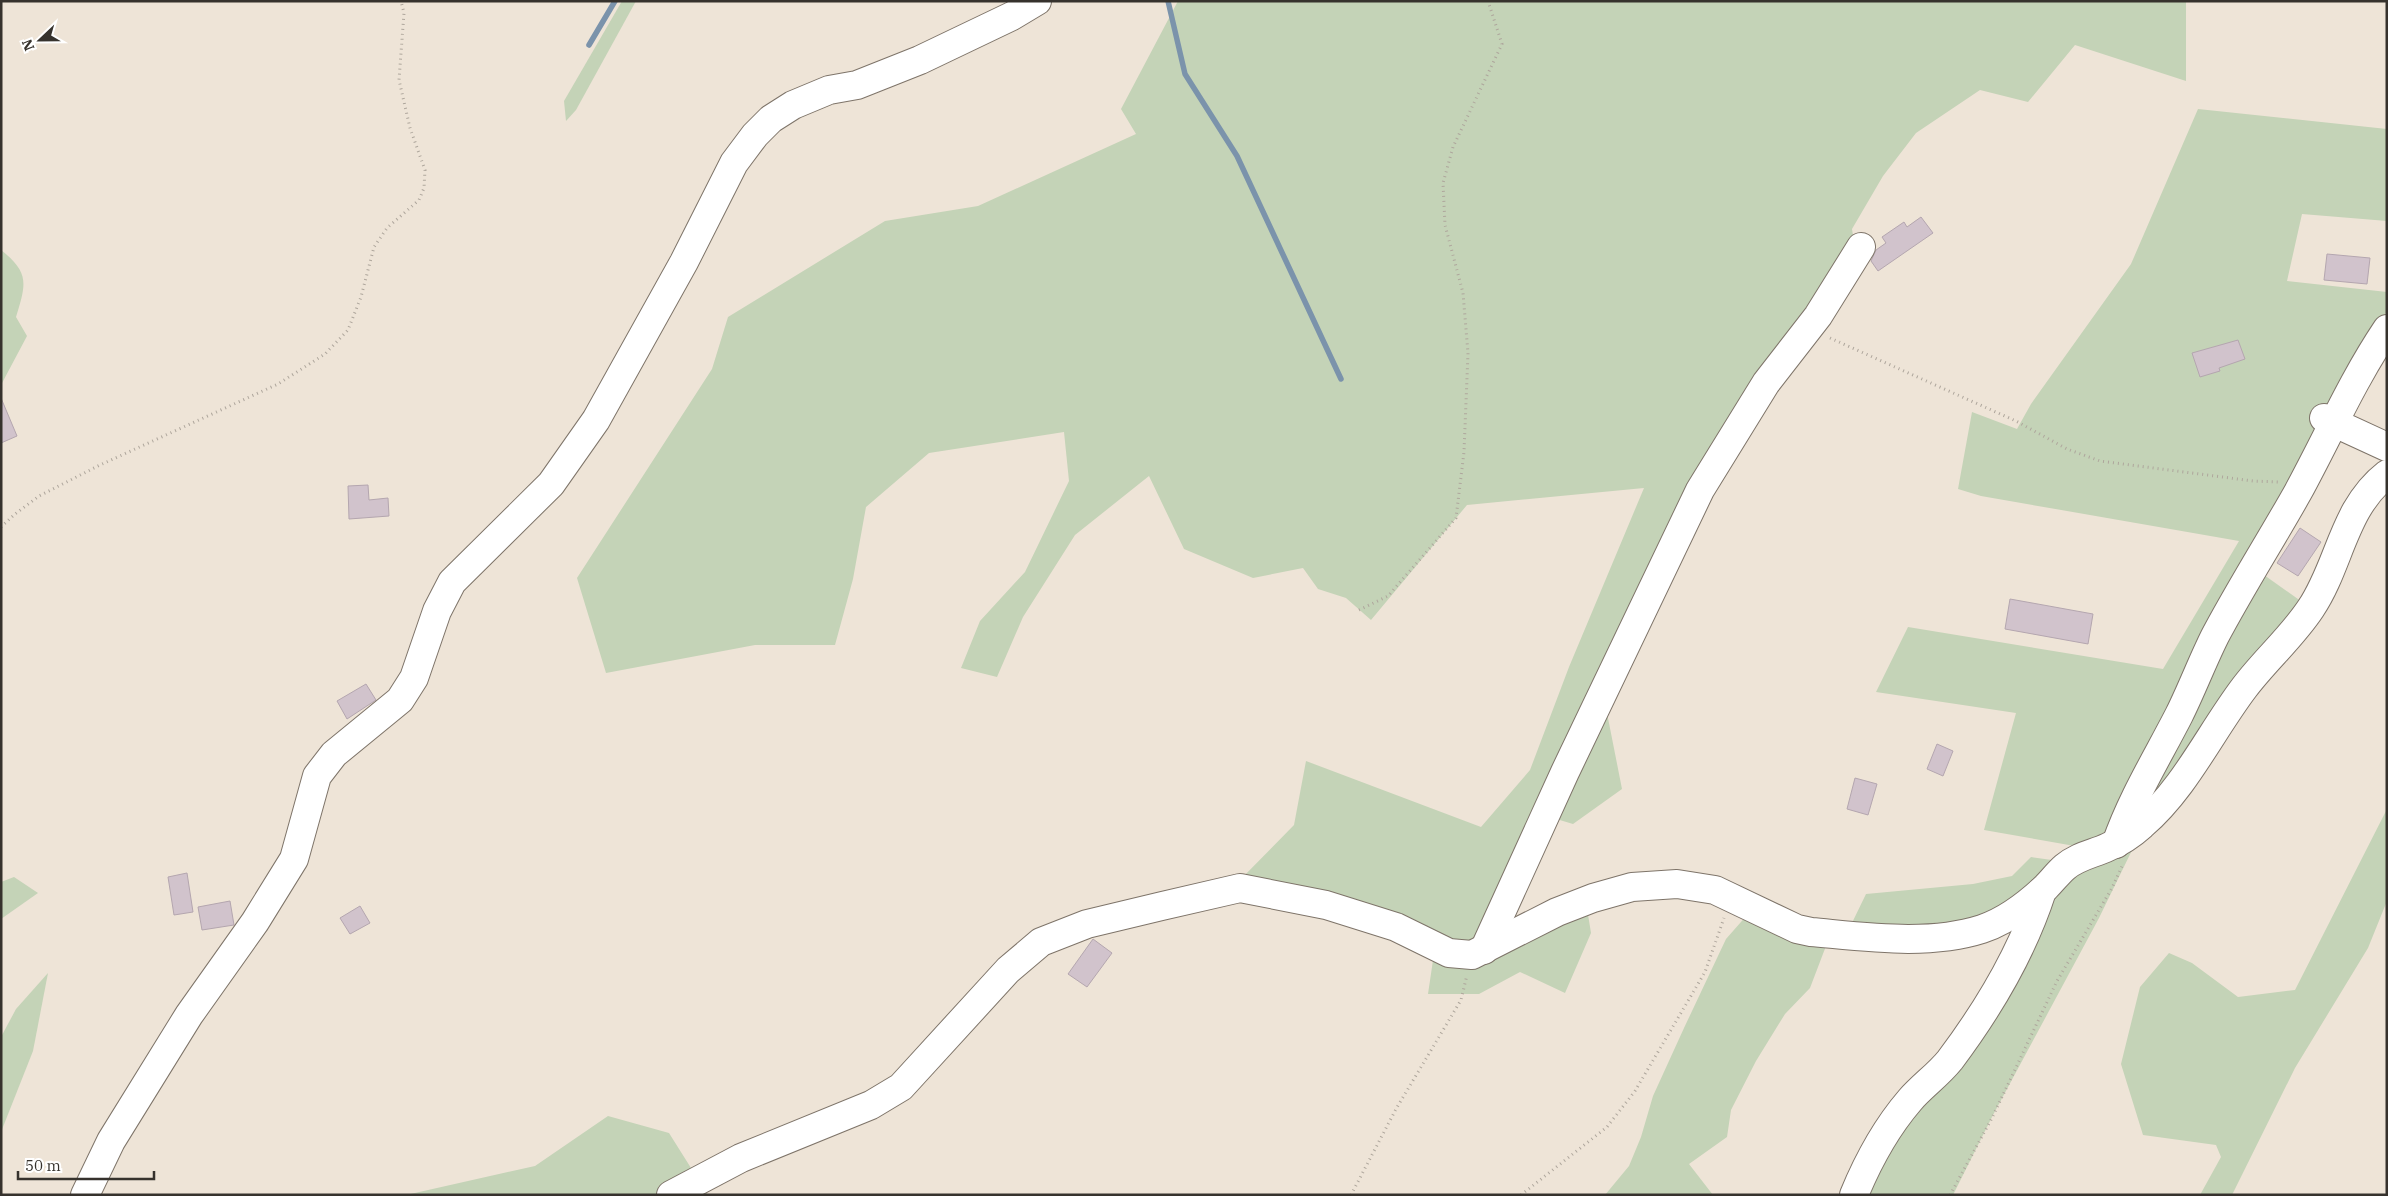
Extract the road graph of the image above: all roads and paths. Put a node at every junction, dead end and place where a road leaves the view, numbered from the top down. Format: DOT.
graph roads {
  1 [pos="401,1"];
  2 [pos="1037,1"];
  3 [pos="1488,1"];
  4 [pos="1861,247"];
  5 [pos="1818,316"];
  6 [pos="2387,329"];
  7 [pos="2330,421"];
  8 [pos="2387,447"];
  9 [pos="2307,474"];
  10 [pos="2387,474"];
  11 [pos="1,528"];
  12 [pos="1359,610"];
  13 [pos="2120,852"];
  14 [pos="2042,891"];
  15 [pos="1746,904"];
  16 [pos="1478,952"];
  17 [pos="86,1195"];
  18 [pos="671,1195"];
  19 [pos="1351,1195"];
  20 [pos="1521,1195"];
  21 [pos="1854,1195"];
  22 [pos="1950,1195"];
  1 -- 11 [label="path"];
  2 -- 17 [label="street"];
  3 -- 12 [label="path"];
  4 -- 5 [label="street"];
  5 -- 9 [label="path"];
  5 -- 16 [label="street"];
  6 -- 7 [label="street"];
  7 -- 8 [label="street"];
  7 -- 9 [label="street"];
  9 -- 13 [label="street"];
  10 -- 13 [label="street"];
  13 -- 14 [label="street"];
  13 -- 22 [label="path"];
  14 -- 15 [label="street"];
  14 -- 21 [label="street"];
  15 -- 16 [label="street"];
  15 -- 20 [label="path"];
  16 -- 18 [label="street"];
  16 -- 19 [label="path"];
}
